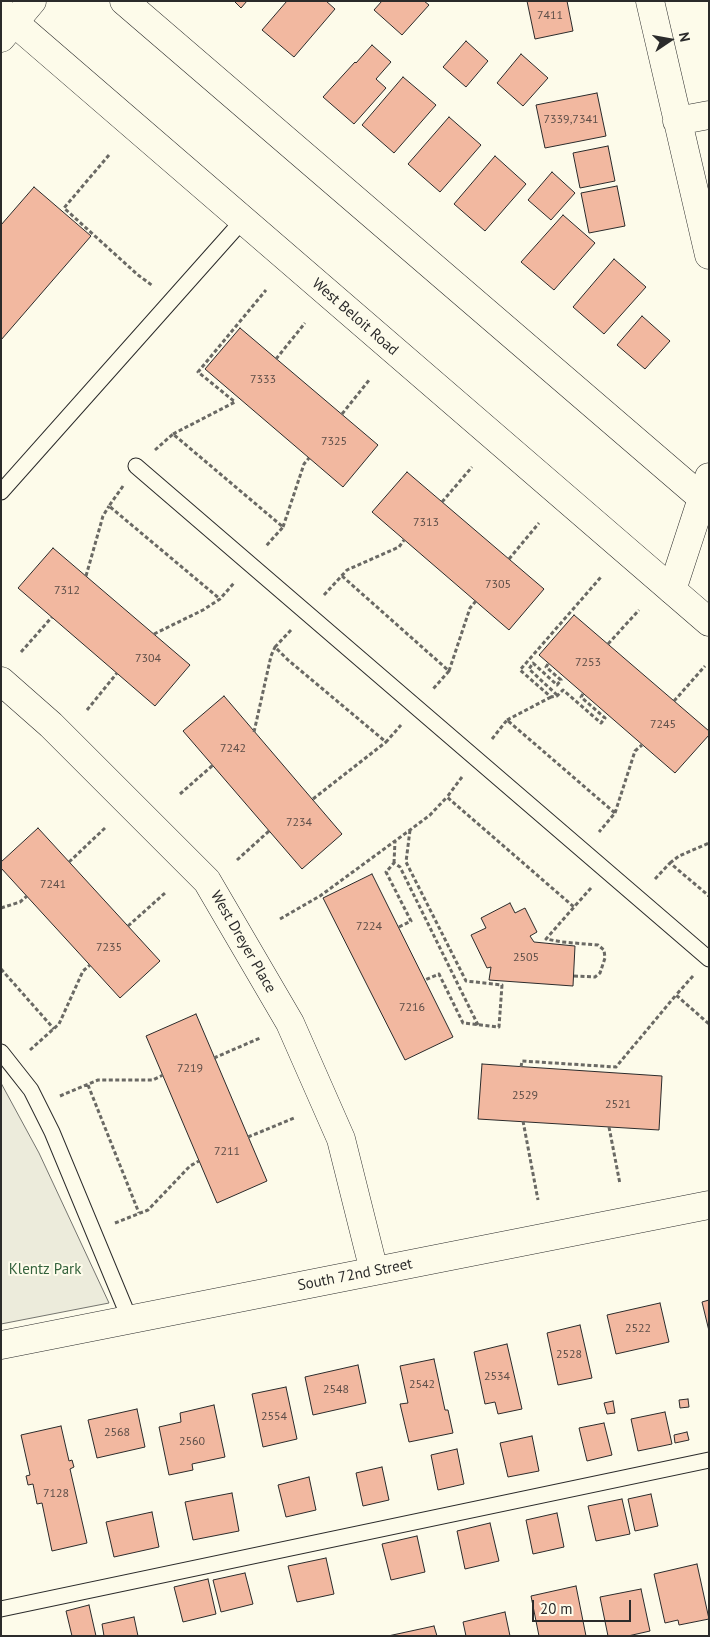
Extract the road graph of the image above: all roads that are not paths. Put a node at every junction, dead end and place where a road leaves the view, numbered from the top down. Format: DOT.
graph roads {
  1 [pos="32,1"];
  2 [pos="124,1"];
  3 [pos="650,1"];
  4 [pos="6,24"];
  5 [pos="709,115"];
  6 [pos="677,121"];
  7 [pos="243,220"];
  8 [pos="709,254"];
  9 [pos="136,466"];
  10 [pos="1,492"];
  11 [pos="706,493"];
  12 [pos="672,590"];
  13 [pos="709,622"];
  14 [pos="1,681"];
  15 [pos="709,959"];
  16 [pos="1,1052"];
  17 [pos="709,1205"];
  18 [pos="374,1271"];
  19 [pos="130,1320"];
  20 [pos="1,1346"];
  21 [pos="709,1460"];
  22 [pos="1,1609"];
  1 -- 4 [label="street"];
  2 -- 11 [label="street"];
  3 -- 6 [label="street"];
  4 -- 7 [label="street, West Beloit Road"];
  5 -- 6 [label="street"];
  6 -- 8 [label="street"];
  7 -- 10 [label="lane"];
  7 -- 12 [label="street, West Beloit Road"];
  9 -- 15 [label="lane"];
  11 -- 12 [label="street"];
  12 -- 13 [label="street, West Beloit Road"];
  14 -- 18 [label="street, West Dreyer Place"];
  16 -- 19 [label="lane"];
  17 -- 18 [label="street, South 72nd Street"];
  18 -- 19 [label="street, South 72nd Street"];
  19 -- 20 [label="street, South 72nd Street"];
  21 -- 22 [label="lane"];
}
